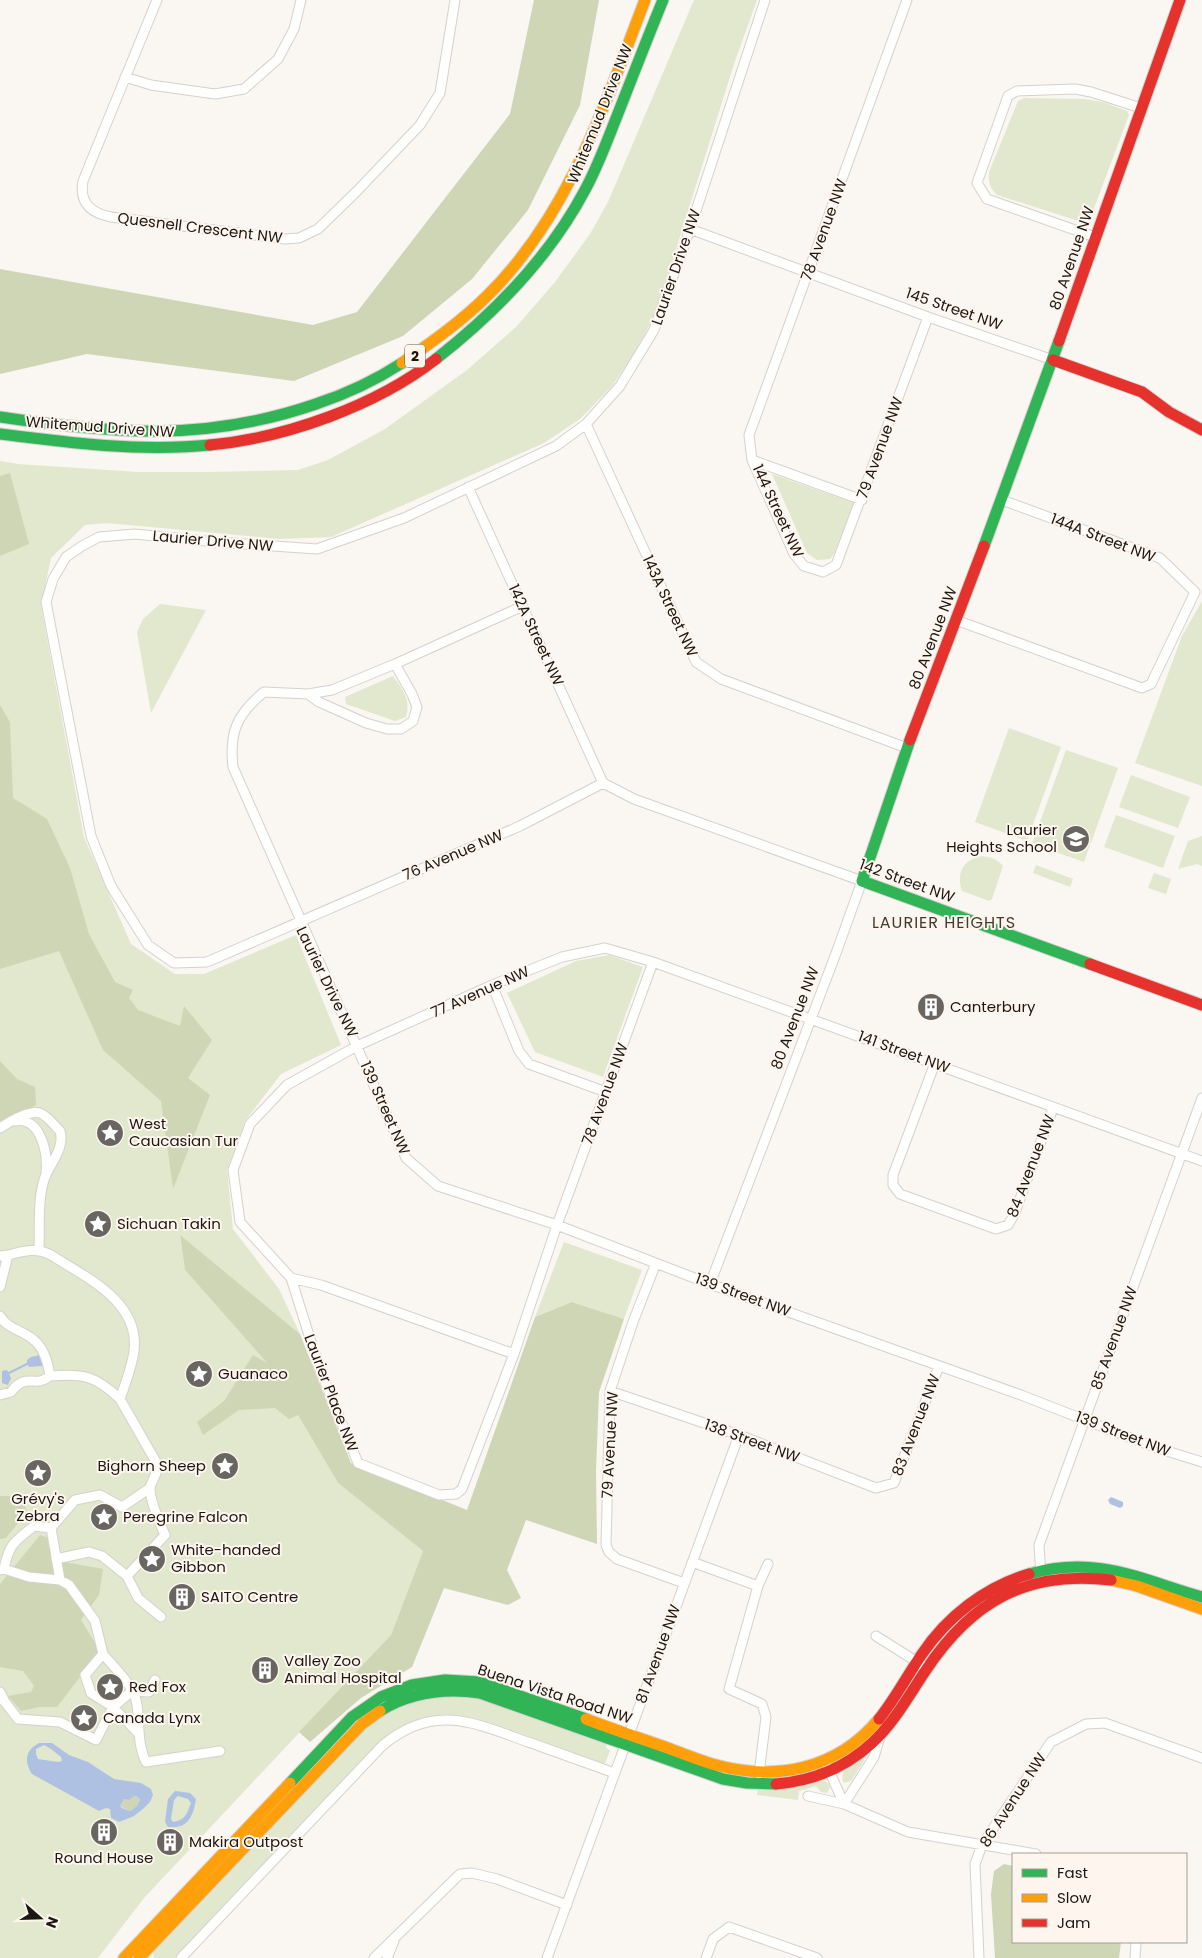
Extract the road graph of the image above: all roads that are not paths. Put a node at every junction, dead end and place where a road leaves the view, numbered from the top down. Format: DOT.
graph roads {
  1 [pos="156,0"];
  2 [pos="301,0"];
  3 [pos="456,0"];
  4 [pos="645,0"];
  5 [pos="663,0"];
  6 [pos="765,0"];
  7 [pos="907,0"];
  8 [pos="1180,0"];
  9 [pos="125,78"];
  10 [pos="1141,108"];
  11 [pos="690,229"];
  12 [pos="1095,237"];
  13 [pos="808,274"];
  14 [pos="928,317"];
  15 [pos="1053,360"];
  16 [pos="0,417"];
  17 [pos="586,424"];
  18 [pos="1202,430"];
  19 [pos="0,434"];
  20 [pos="752,460"];
  21 [pos="468,487"];
  22 [pos="862,500"];
  23 [pos="1002,500"];
  24 [pos="823,572"];
  25 [pos="523,606"];
  26 [pos="956,620"];
  27 [pos="395,664"];
  28 [pos="308,694"];
  29 [pos="907,748"];
  30 [pos="603,783"];
  31 [pos="862,881"];
  32 [pos="300,921"];
  33 [pos="605,948"];
  34 [pos="653,962"];
  35 [pos="492,985"];
  36 [pos="1202,1005"];
  37 [pos="811,1018"];
  38 [pos="357,1046"];
  39 [pos="935,1063"];
  40 [pos="606,1092"];
  41 [pos="1202,1098"];
  42 [pos="1053,1108"];
  43 [pos="10,1122"];
  44 [pos="0,1128"];
  45 [pos="1181,1153"];
  46 [pos="1202,1160"];
  47 [pos="45,1177"];
  48 [pos="557,1226"];
  49 [pos="39,1250"];
  50 [pos="4,1255"];
  51 [pos="656,1263"];
  52 [pos="292,1278"];
  53 [pos="710,1284"];
  54 [pos="0,1287"];
  55 [pos="0,1316"];
  56 [pos="514,1354"];
  57 [pos="938,1366"];
  58 [pos="50,1376"];
  59 [pos="610,1391"];
  60 [pos="0,1395"];
  61 [pos="120,1399"];
  62 [pos="1085,1419"];
  63 [pos="738,1435"];
  64 [pos="1202,1462"];
  65 [pos="894,1483"];
  66 [pos="150,1488"];
  67 [pos="51,1528"];
  68 [pos="56,1559"];
  69 [pos="692,1562"];
  70 [pos="768,1564"];
  71 [pos="2,1570"];
  72 [pos="127,1576"];
  73 [pos="1041,1576"];
  74 [pos="60,1580"];
  75 [pos="684,1584"];
  76 [pos="758,1586"];
  77 [pos="1202,1597"];
  78 [pos="1202,1609"];
  79 [pos="161,1617"];
  80 [pos="876,1636"];
  81 [pos="103,1654"];
  82 [pos="922,1665"];
  83 [pos="155,1680"];
  84 [pos="132,1690"];
  85 [pos="0,1692"];
  86 [pos="2,1700"];
  87 [pos="113,1708"];
  88 [pos="138,1733"];
  89 [pos="880,1736"];
  90 [pos="627,1739"];
  91 [pos="220,1751"];
  92 [pos="1202,1758"];
  93 [pos="827,1766"];
  94 [pos="615,1773"];
  95 [pos="759,1774"];
  96 [pos="808,1796"];
  97 [pos="844,1804"];
  98 [pos="982,1845"];
  99 [pos="1030,1853"];
  100 [pos="566,1905"];
  101 [pos="395,1936"];
  102 [pos="1136,1943"];
  103 [pos="124,1958"];
  104 [pos="140,1958"];
  105 [pos="181,1958"];
  106 [pos="374,1958"];
  107 [pos="388,1958"];
  108 [pos="547,1958"];
  109 [pos="706,1958"];
  110 [pos="818,1958"];
  111 [pos="979,1958"];
  112 [pos="1135,1958"];
  1 -- 9 [label="street, Quesnell Crescent NW"];
  2 -- 9 [label="street"];
  3 -- 9 [label="street, Quesnell Crescent NW"];
  4 -- 16 [label="main road, Whitemud Drive NW / 2"];
  5 -- 19 [label="main road, Whitemud Drive NW / 2"];
  6 -- 11 [label="street, Laurier Drive NW"];
  7 -- 13 [label="street, 78 Avenue NW"];
  8 -- 10 [label="main road, 80 Avenue NW"];
  10 -- 12 [label="main road, 80 Avenue NW"];
  10 -- 12 [label="street"];
  11 -- 13 [label="street, 145 Street NW"];
  11 -- 17 [label="street, Laurier Drive NW"];
  12 -- 15 [label="main road, 80 Avenue NW"];
  13 -- 14 [label="street, 145 Street NW"];
  13 -- 20 [label="street, 78 Avenue NW"];
  14 -- 15 [label="street, 145 Street NW"];
  14 -- 22 [label="street, 79 Avenue NW"];
  15 -- 18 [label="main road, 145 Street NW"];
  15 -- 23 [label="main road, 80 Avenue NW"];
  17 -- 21 [label="street, Laurier Drive NW"];
  17 -- 29 [label="street, 143A Street NW"];
  20 -- 22 [label="street, 144 Street NW"];
  20 -- 24 [label="street, 144 Street NW"];
  21 -- 25 [label="street, 142A Street NW"];
  21 -- 32 [label="street, Laurier Drive NW"];
  22 -- 24 [label="street, 79 Avenue NW"];
  23 -- 26 [label="main road, 80 Avenue NW"];
  23 -- 26 [label="street, 144A Street NW"];
  25 -- 27 [label="street"];
  25 -- 30 [label="street, 142A Street NW"];
  26 -- 29 [label="main road, 80 Avenue NW"];
  27 -- 28 [label="street"];
  27 -- 28 [label="street"];
  28 -- 32 [label="street"];
  29 -- 31 [label="main road, 80 Avenue NW"];
  30 -- 31 [label="street, 142 Street NW"];
  30 -- 32 [label="street, 76 Avenue NW"];
  31 -- 36 [label="main road, 142 Street NW"];
  31 -- 37 [label="street, 80 Avenue NW"];
  32 -- 38 [label="street, Laurier Drive NW"];
  33 -- 34 [label="street, 141 Street NW"];
  33 -- 35 [label="street, 77 Avenue NW"];
  34 -- 37 [label="street, 141 Street NW"];
  34 -- 40 [label="street, 78 Avenue NW"];
  35 -- 38 [label="street, 77 Avenue NW"];
  35 -- 40 [label="street"];
  37 -- 39 [label="street, 141 Street NW"];
  37 -- 53 [label="street, 80 Avenue NW"];
  38 -- 48 [label="street, 139 Street NW"];
  38 -- 52 [label="street, Laurier Place NW"];
  39 -- 42 [label="street, 141 Street NW"];
  39 -- 42 [label="street, 84 Avenue NW"];
  40 -- 48 [label="street, 78 Avenue NW"];
  41 -- 45 [label="street, 85 Avenue NW"];
  42 -- 45 [label="street, 141 Street NW"];
  43 -- 44 [label="street"];
  43 -- 47 [label="street"];
  43 -- 47 [label="street"];
  45 -- 46 [label="street, 141 Street NW"];
  45 -- 62 [label="street, 85 Avenue NW"];
  47 -- 49 [label="street"];
  48 -- 51 [label="street, 139 Street NW"];
  48 -- 56 [label="street, Laurier Place NW"];
  49 -- 50 [label="street"];
  49 -- 61 [label="street"];
  50 -- 54 [label="street"];
  51 -- 53 [label="street, 139 Street NW"];
  51 -- 59 [label="street, 79 Avenue NW"];
  52 -- 56 [label="street"];
  52 -- 56 [label="street, Laurier Place NW"];
  53 -- 57 [label="street, 139 Street NW"];
  55 -- 58 [label="street"];
  57 -- 62 [label="street, 139 Street NW"];
  57 -- 65 [label="street, 83 Avenue NW"];
  58 -- 60 [label="street"];
  58 -- 61 [label="street"];
  59 -- 63 [label="street, 138 Street NW"];
  59 -- 75 [label="street, 79 Avenue NW"];
  61 -- 66 [label="street"];
  62 -- 64 [label="street, 139 Street NW"];
  62 -- 73 [label="street, 85 Avenue NW"];
  63 -- 65 [label="street, 138 Street NW"];
  63 -- 69 [label="street, 81 Avenue NW"];
  66 -- 67 [label="street"];
  66 -- 72 [label="street"];
  67 -- 68 [label="street"];
  67 -- 71 [label="street"];
  68 -- 72 [label="street"];
  68 -- 74 [label="street"];
  69 -- 75 [label="street, 81 Avenue NW"];
  69 -- 76 [label="street"];
  70 -- 76 [label="street"];
  71 -- 74 [label="street"];
  72 -- 79 [label="street"];
  73 -- 77 [label="main road, Buena Vista Road NW"];
  73 -- 78 [label="main road, Buena Vista Road NW"];
  73 -- 82 [label="main road, Buena Vista Road NW"];
  74 -- 81 [label="street"];
  75 -- 90 [label="street, 81 Avenue NW"];
  76 -- 95 [label="street"];
  80 -- 82 [label="street"];
  81 -- 84 [label="street"];
  81 -- 87 [label="street"];
  82 -- 89 [label="main road, Buena Vista Road NW"];
  82 -- 93 [label="main road, Buena Vista Road NW"];
  83 -- 84 [label="street"];
  84 -- 87 [label="street"];
  84 -- 88 [label="street"];
  85 -- 86 [label="street"];
  86 -- 87 [label="street"];
  87 -- 88 [label="street"];
  88 -- 91 [label="street"];
  89 -- 93 [label="main road, Buena Vista Road NW"];
  89 -- 97 [label="street"];
  90 -- 93 [label="main road, Buena Vista Road NW"];
  90 -- 94 [label="street, 81 Avenue NW"];
  90 -- 95 [label="main road, Buena Vista Road NW"];
  90 -- 103 [label="main road, Buena Vista Road NW"];
  90 -- 104 [label="main road, Buena Vista Road NW"];
  92 -- 98 [label="street, 86 Avenue NW"];
  93 -- 95 [label="main road, Buena Vista Road NW"];
  93 -- 97 [label="street"];
  94 -- 100 [label="street, 81 Avenue NW"];
  94 -- 105 [label="street"];
  96 -- 97 [label="street"];
  97 -- 98 [label="street"];
  98 -- 99 [label="street"];
  98 -- 111 [label="street, 86 Avenue NW"];
  100 -- 101 [label="street"];
  100 -- 108 [label="street, 81 Avenue NW"];
  101 -- 106 [label="street"];
  101 -- 107 [label="street"];
  102 -- 112 [label="street"];
  109 -- 110 [label="street"];
}
